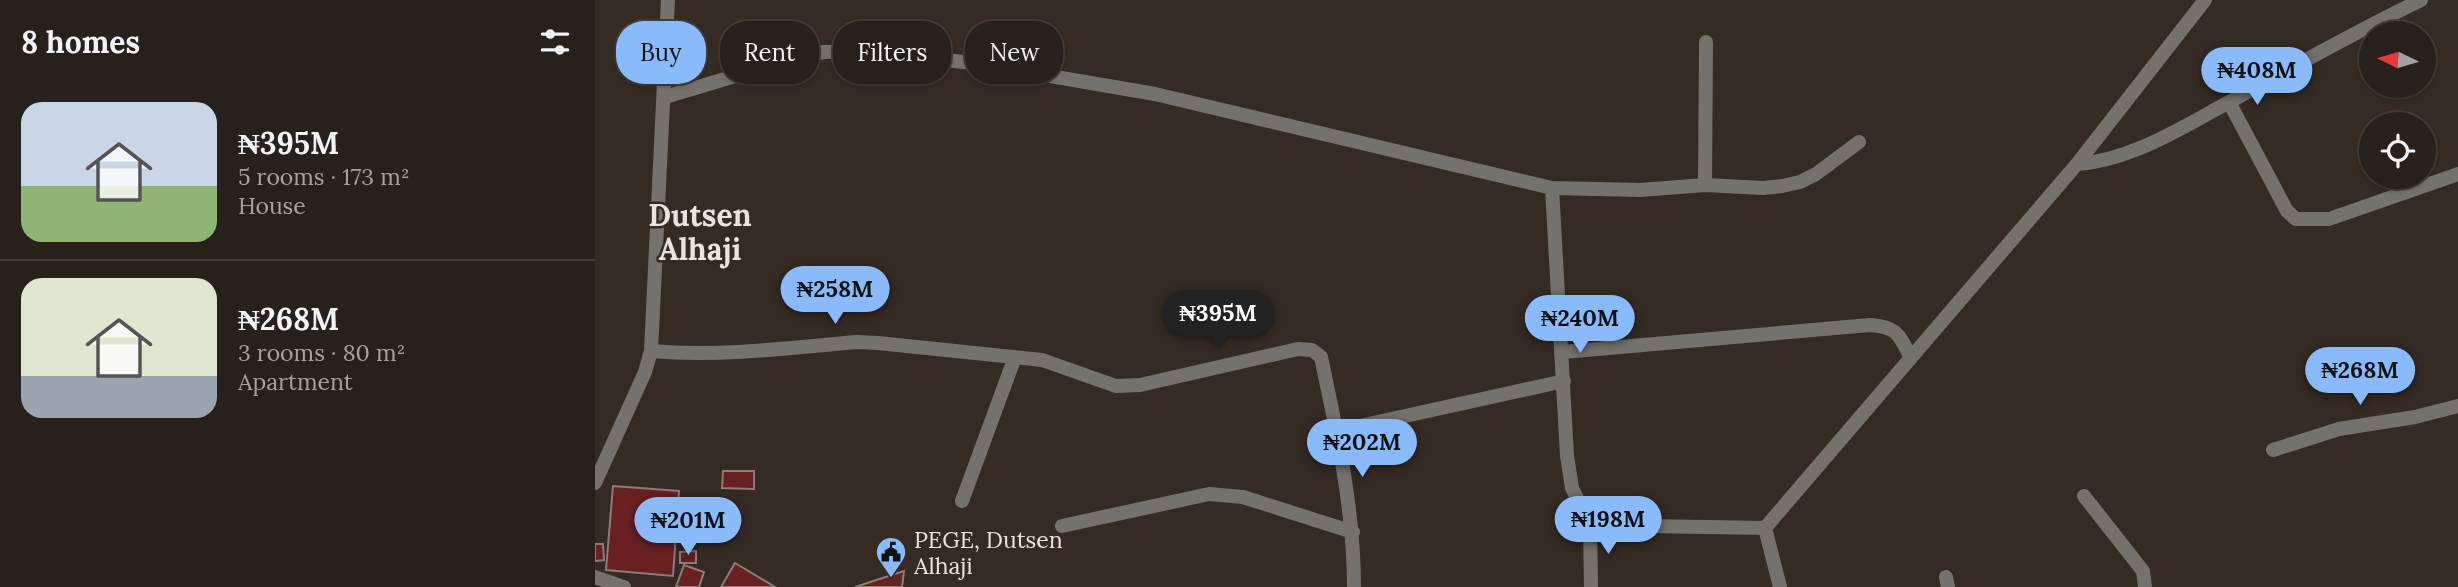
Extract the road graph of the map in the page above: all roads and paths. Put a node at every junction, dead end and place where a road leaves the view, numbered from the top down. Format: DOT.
graph roads {
  1 [pos="668,0"];
  2 [pos="2205,0"];
  3 [pos="2421,0"];
  4 [pos="1706,41"];
  5 [pos="665,97"];
  6 [pos="2229,102"];
  7 [pos="1859,142"];
  8 [pos="2077,164"];
  9 [pos="2458,174"];
  10 [pos="1705,185"];
  11 [pos="1552,188"];
  12 [pos="651,351"];
  13 [pos="1563,352"];
  14 [pos="1015,357"];
  15 [pos="1911,358"];
  16 [pos="1565,381"];
  17 [pos="2458,406"];
  18 [pos="1337,431"];
  19 [pos="2273,450"];
  20 [pos="595,483"];
  21 [pos="2084,496"];
  22 [pos="962,501"];
  23 [pos="1590,525"];
  24 [pos="1062,526"];
  25 [pos="1765,528"];
  26 [pos="1353,532"];
  27 [pos="595,577"];
  28 [pos="624,587"];
  29 [pos="1354,587"];
  30 [pos="1591,587"];
  31 [pos="1780,587"];
  32 [pos="2145,587"];
  1 -- 5 [label="street"];
  2 -- 8 [label="street"];
  3 -- 6 [label="street"];
  4 -- 10 [label="street"];
  5 -- 11 [label="street"];
  5 -- 12 [label="street"];
  6 -- 8 [label="street"];
  6 -- 9 [label="street"];
  7 -- 10 [label="street"];
  8 -- 15 [label="street"];
  10 -- 11 [label="street"];
  11 -- 13 [label="street"];
  12 -- 14 [label="street"];
  12 -- 20 [label="street"];
  13 -- 15 [label="street"];
  13 -- 16 [label="street"];
  14 -- 18 [label="street"];
  14 -- 22 [label="street"];
  15 -- 25 [label="street"];
  16 -- 18 [label="street"];
  16 -- 23 [label="street"];
  17 -- 19 [label="street"];
  18 -- 26 [label="street"];
  21 -- 32 [label="street"];
  23 -- 25 [label="street"];
  23 -- 30 [label="street"];
  24 -- 26 [label="street"];
  25 -- 31 [label="street"];
  26 -- 29 [label="street"];
  27 -- 28 [label="street"];
}
